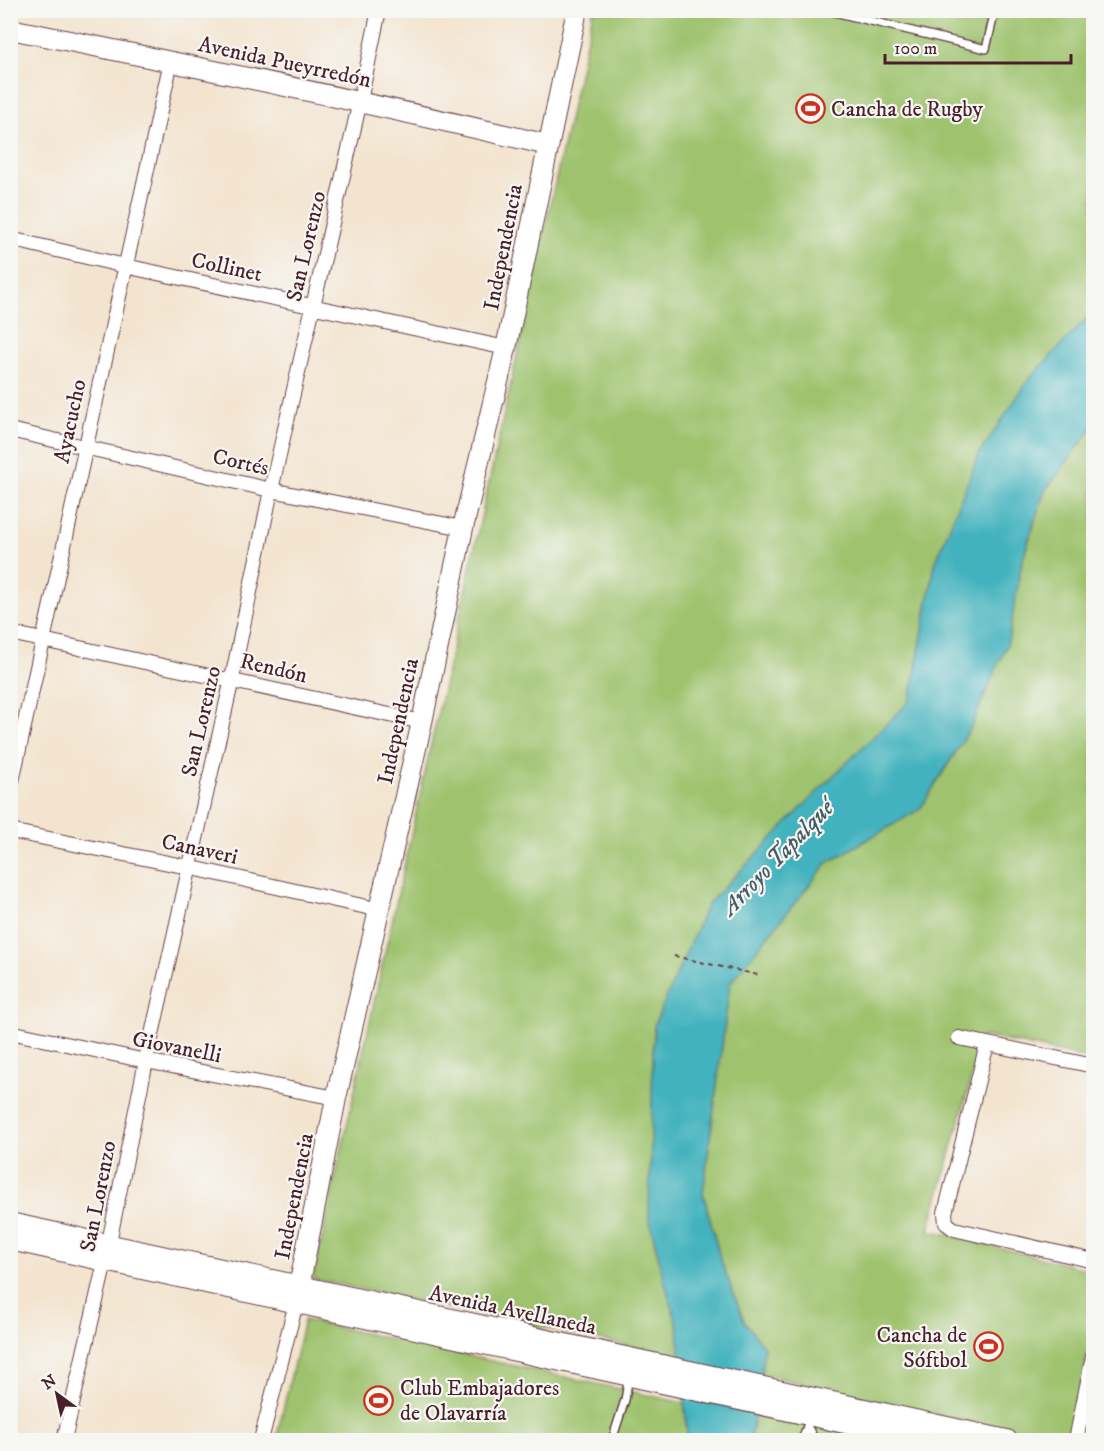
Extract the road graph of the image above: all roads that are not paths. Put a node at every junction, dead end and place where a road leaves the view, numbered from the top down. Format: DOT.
graph roads {
  1 [pos="379,10"];
  2 [pos="577,10"];
  3 [pos="826,10"];
  4 [pos="995,10"];
  5 [pos="10,29"];
  6 [pos="171,61"];
  7 [pos="360,101"];
  8 [pos="548,145"];
  9 [pos="10,239"];
  10 [pos="124,266"];
  11 [pos="312,306"];
  12 [pos="506,348"];
  13 [pos="10,430"];
  14 [pos="85,446"];
  15 [pos="271,490"];
  16 [pos="463,528"];
  17 [pos="10,633"];
  18 [pos="43,640"];
  19 [pos="232,679"];
  20 [pos="422,722"];
  21 [pos="10,790"];
  22 [pos="10,831"];
  23 [pos="188,867"];
  24 [pos="380,910"];
  25 [pos="10,1032"];
  26 [pos="959,1038"];
  27 [pos="987,1044"];
  28 [pos="146,1061"];
  29 [pos="1094,1066"];
  30 [pos="336,1098"];
  31 [pos="10,1223"];
  32 [pos="10,1240"];
  33 [pos="107,1254"];
  34 [pos="1094,1261"];
  35 [pos="298,1295"];
  36 [pos="1094,1352"];
  37 [pos="640,1370"];
  38 [pos="807,1412"];
  39 [pos="64,1440"];
  40 [pos="261,1440"];
  41 [pos="612,1440"];
  42 [pos="802,1440"];
  43 [pos="815,1440"];
  44 [pos="922,1440"];
  45 [pos="1006,1440"];
  46 [pos="1076,1440"];
  1 -- 7 [label="street, San Lorenzo"];
  2 -- 8 [label="street, Independencia"];
  3 -- 4 [label="lane"];
  5 -- 6 [label="street, Avenida Pueyrredón"];
  6 -- 7 [label="street, Avenida Pueyrredón"];
  6 -- 10 [label="street, Ayacucho"];
  7 -- 8 [label="street, Avenida Pueyrredón"];
  7 -- 11 [label="street, San Lorenzo"];
  8 -- 12 [label="street, Independencia"];
  9 -- 10 [label="street, Collinet"];
  10 -- 11 [label="street, Collinet"];
  10 -- 14 [label="street, Ayacucho"];
  11 -- 12 [label="street, Collinet"];
  11 -- 15 [label="street, San Lorenzo"];
  12 -- 16 [label="street, Independencia"];
  13 -- 14 [label="street, Cortés"];
  14 -- 15 [label="street, Cortés"];
  14 -- 18 [label="street, Ayacucho"];
  15 -- 16 [label="street, Cortés"];
  15 -- 19 [label="street, San Lorenzo"];
  16 -- 20 [label="street, Independencia"];
  17 -- 18 [label="street, Rendón"];
  18 -- 19 [label="street, Rendón"];
  18 -- 21 [label="street, Ayacucho"];
  19 -- 20 [label="street, Rendón"];
  19 -- 23 [label="street, San Lorenzo"];
  20 -- 24 [label="street, Independencia"];
  22 -- 23 [label="street, Canaveri"];
  23 -- 24 [label="street, Canaveri"];
  23 -- 28 [label="street, San Lorenzo"];
  24 -- 30 [label="street, Independencia"];
  25 -- 28 [label="street, Giovanelli"];
  26 -- 27 [label="street"];
  27 -- 29 [label="street"];
  27 -- 34 [label="street"];
  28 -- 30 [label="street, Giovanelli"];
  28 -- 33 [label="street, San Lorenzo"];
  30 -- 35 [label="street, Independencia"];
  31 -- 33 [label="street, Avenida Avellaneda"];
  32 -- 33 [label="street, Avenida Avellaneda"];
  33 -- 35 [label="street, Avenida Avellaneda"];
  33 -- 39 [label="street, San Lorenzo"];
  35 -- 37 [label="street, Avenida Avellaneda"];
  35 -- 40 [label="street, Independencia"];
  36 -- 46 [label="street"];
  37 -- 38 [label="street, Avenida Avellaneda"];
  37 -- 41 [label="lane"];
  38 -- 42 [label="lane"];
  38 -- 43 [label="lane"];
  38 -- 44 [label="street, Avenida Avellaneda"];
  38 -- 45 [label="street, Avenida Avellaneda"];
}
